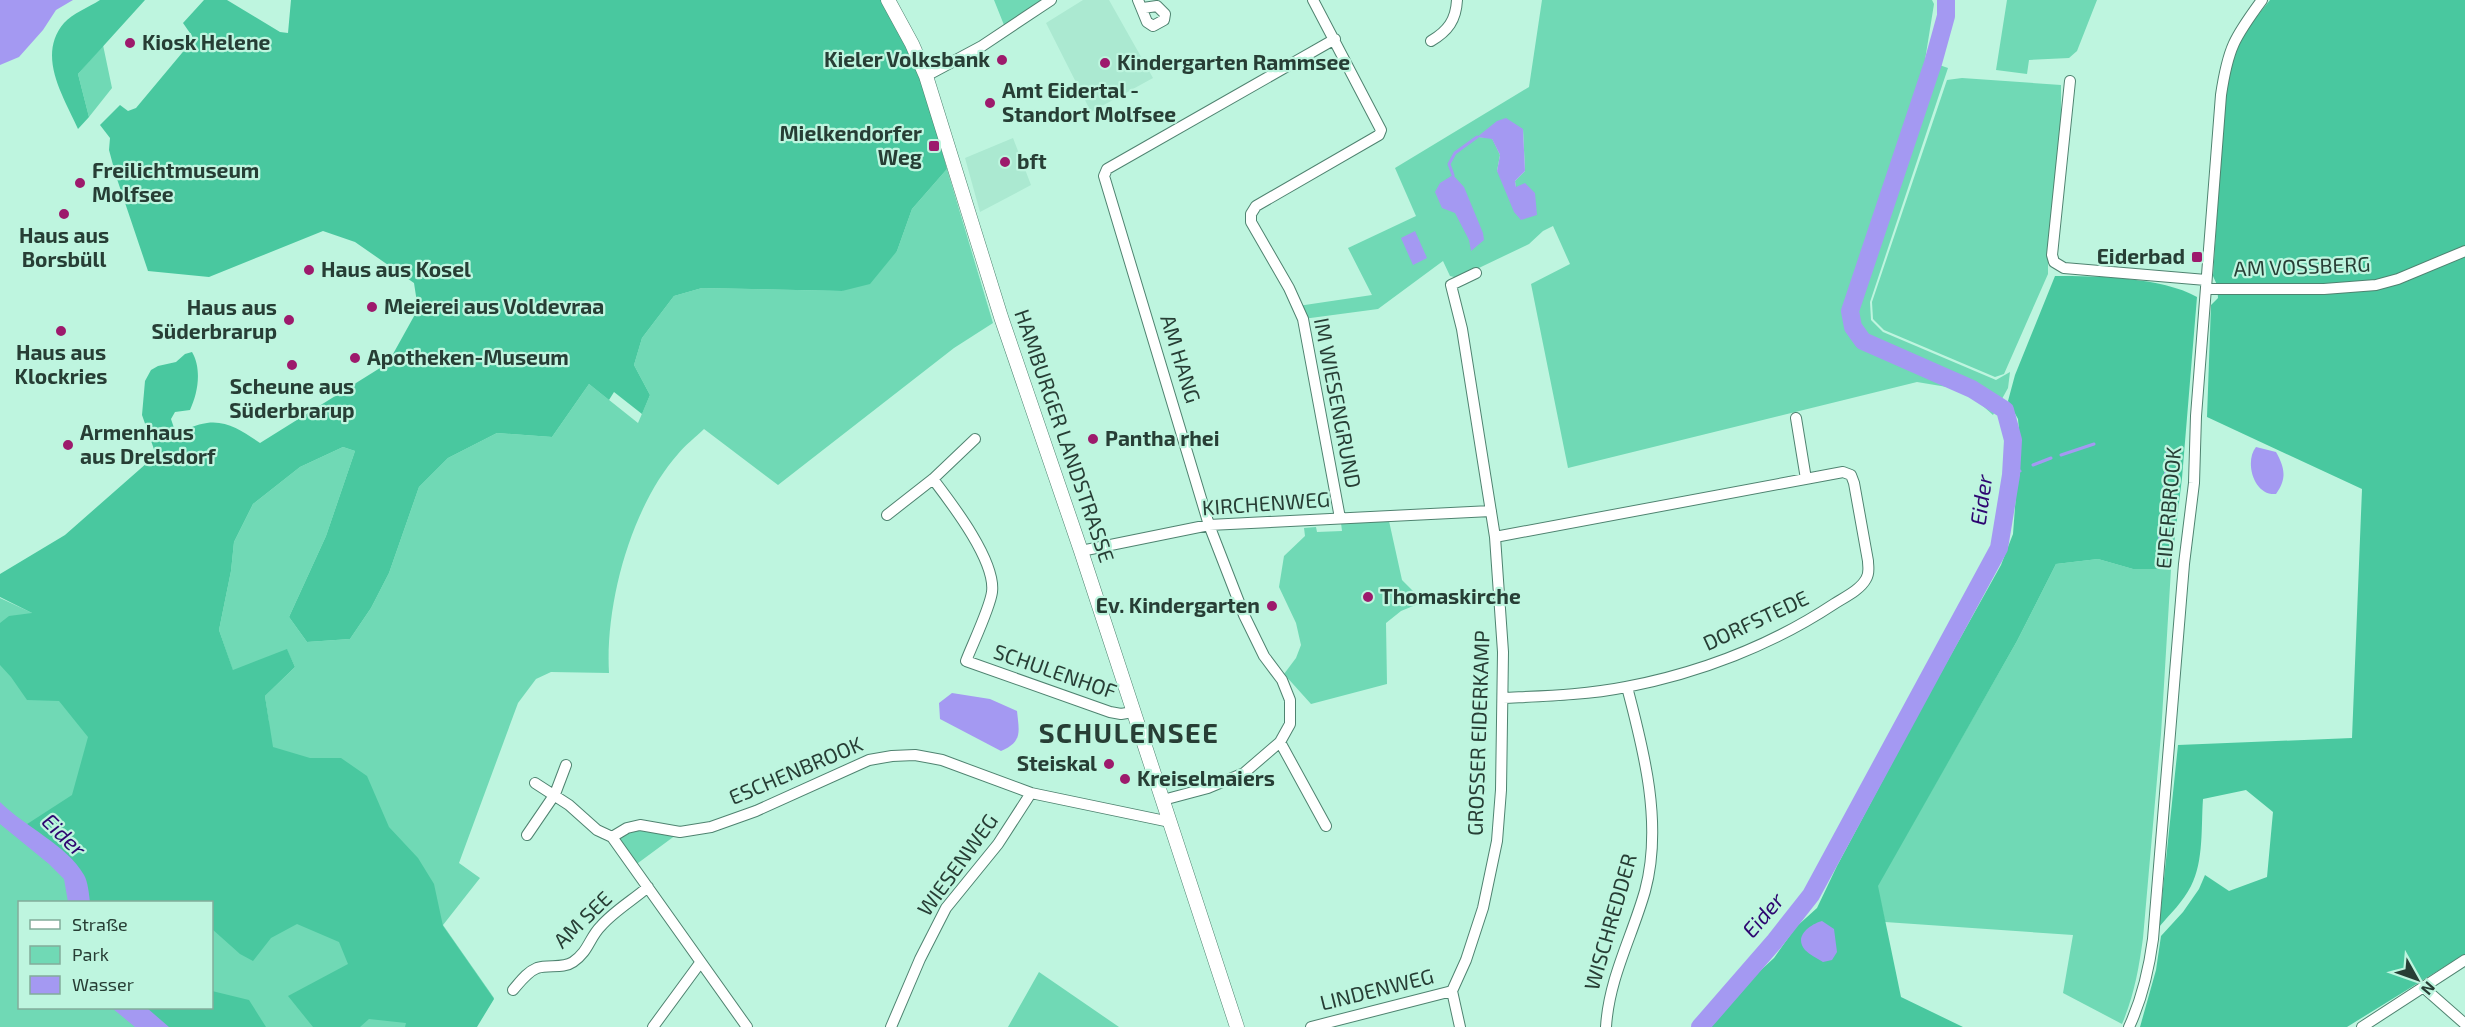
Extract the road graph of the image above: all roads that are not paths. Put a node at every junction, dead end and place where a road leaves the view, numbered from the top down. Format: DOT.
graph roads {
  1 [pos="888,0"];
  2 [pos="1051,0"];
  3 [pos="1313,0"];
  4 [pos="1457,0"];
  5 [pos="2262,0"];
  6 [pos="1335,39"];
  7 [pos="1431,41"];
  8 [pos="926,76"];
  9 [pos="2070,81"];
  10 [pos="2465,251"];
  11 [pos="1476,273"];
  12 [pos="2206,284"];
  13 [pos="1796,418"];
  14 [pos="975,439"];
  15 [pos="933,479"];
  16 [pos="1806,479"];
  17 [pos="1491,511"];
  18 [pos="887,515"];
  19 [pos="1340,518"];
  20 [pos="1209,525"];
  21 [pos="1495,537"];
  22 [pos="1082,551"];
  23 [pos="1627,687"];
  24 [pos="1503,698"];
  25 [pos="1133,712"];
  26 [pos="1280,742"];
  27 [pos="566,765"];
  28 [pos="535,783"];
  29 [pos="1031,793"];
  30 [pos="555,794"];
  31 [pos="1163,800"];
  32 [pos="1170,822"];
  33 [pos="1326,826"];
  34 [pos="527,835"];
  35 [pos="612,837"];
  36 [pos="648,887"];
  37 [pos="2465,960"];
  38 [pos="700,963"];
  39 [pos="2423,987"];
  40 [pos="513,990"];
  41 [pos="1452,991"];
  42 [pos="2465,1024"];
  43 [pos="653,1027"];
  44 [pos="747,1027"];
  45 [pos="891,1027"];
  46 [pos="1237,1027"];
  47 [pos="1311,1027"];
  48 [pos="1460,1027"];
  49 [pos="1606,1027"];
  50 [pos="2129,1027"];
  51 [pos="2362,1027"];
  1 -- 8 [label="main road, HAMBURGER LANDSTRASSE"];
  2 -- 8 [label="street"];
  3 -- 6 [label="street, IM WIESENGRUND"];
  4 -- 7 [label="street"];
  5 -- 12 [label="street, EIDERBROOK"];
  6 -- 19 [label="street, IM WIESENGRUND"];
  6 -- 20 [label="street, AM HANG"];
  8 -- 22 [label="main road, HAMBURGER LANDSTRASSE"];
  9 -- 12 [label="street, AM VOSSBERG"];
  10 -- 12 [label="street, AM VOSSBERG"];
  11 -- 17 [label="street, GROSSER EIDERKAMP"];
  12 -- 50 [label="street, EIDERBROOK"];
  13 -- 16 [label="street"];
  14 -- 15 [label="street"];
  15 -- 18 [label="street"];
  15 -- 25 [label="street, SCHULENHOF"];
  16 -- 21 [label="street, DORFSTEDE"];
  16 -- 23 [label="street, DORFSTEDE"];
  17 -- 19 [label="street, KIRCHENWEG"];
  17 -- 21 [label="street, GROSSER EIDERKAMP"];
  19 -- 20 [label="street, KIRCHENWEG"];
  20 -- 22 [label="street, KIRCHENWEG"];
  20 -- 26 [label="street, AM HANG"];
  21 -- 24 [label="street, GROSSER EIDERKAMP"];
  22 -- 25 [label="main road, HAMBURGER LANDSTRASSE"];
  23 -- 24 [label="street, DORFSTEDE"];
  23 -- 49 [label="street, WISCHREDDER"];
  24 -- 41 [label="street, GROSSER EIDERKAMP"];
  25 -- 31 [label="main road, HAMBURGER LANDSTRASSE"];
  26 -- 31 [label="street, AM HANG"];
  26 -- 33 [label="street"];
  27 -- 30 [label="street"];
  28 -- 30 [label="street"];
  29 -- 32 [label="street, ESCHENBROOK"];
  29 -- 35 [label="street, ESCHENBROOK"];
  29 -- 45 [label="street, WIESENWEG"];
  30 -- 34 [label="street"];
  30 -- 35 [label="street"];
  31 -- 32 [label="main road, HAMBURGER LANDSTRASSE"];
  32 -- 46 [label="main road, HAMBURGER LANDSTRASSE"];
  35 -- 36 [label="street"];
  36 -- 38 [label="street"];
  36 -- 40 [label="street, AM SEE"];
  37 -- 39 [label="street"];
  38 -- 43 [label="street"];
  38 -- 44 [label="street"];
  39 -- 42 [label="street"];
  39 -- 51 [label="street"];
  41 -- 47 [label="street, LINDENWEG"];
  41 -- 48 [label="street"];
}
